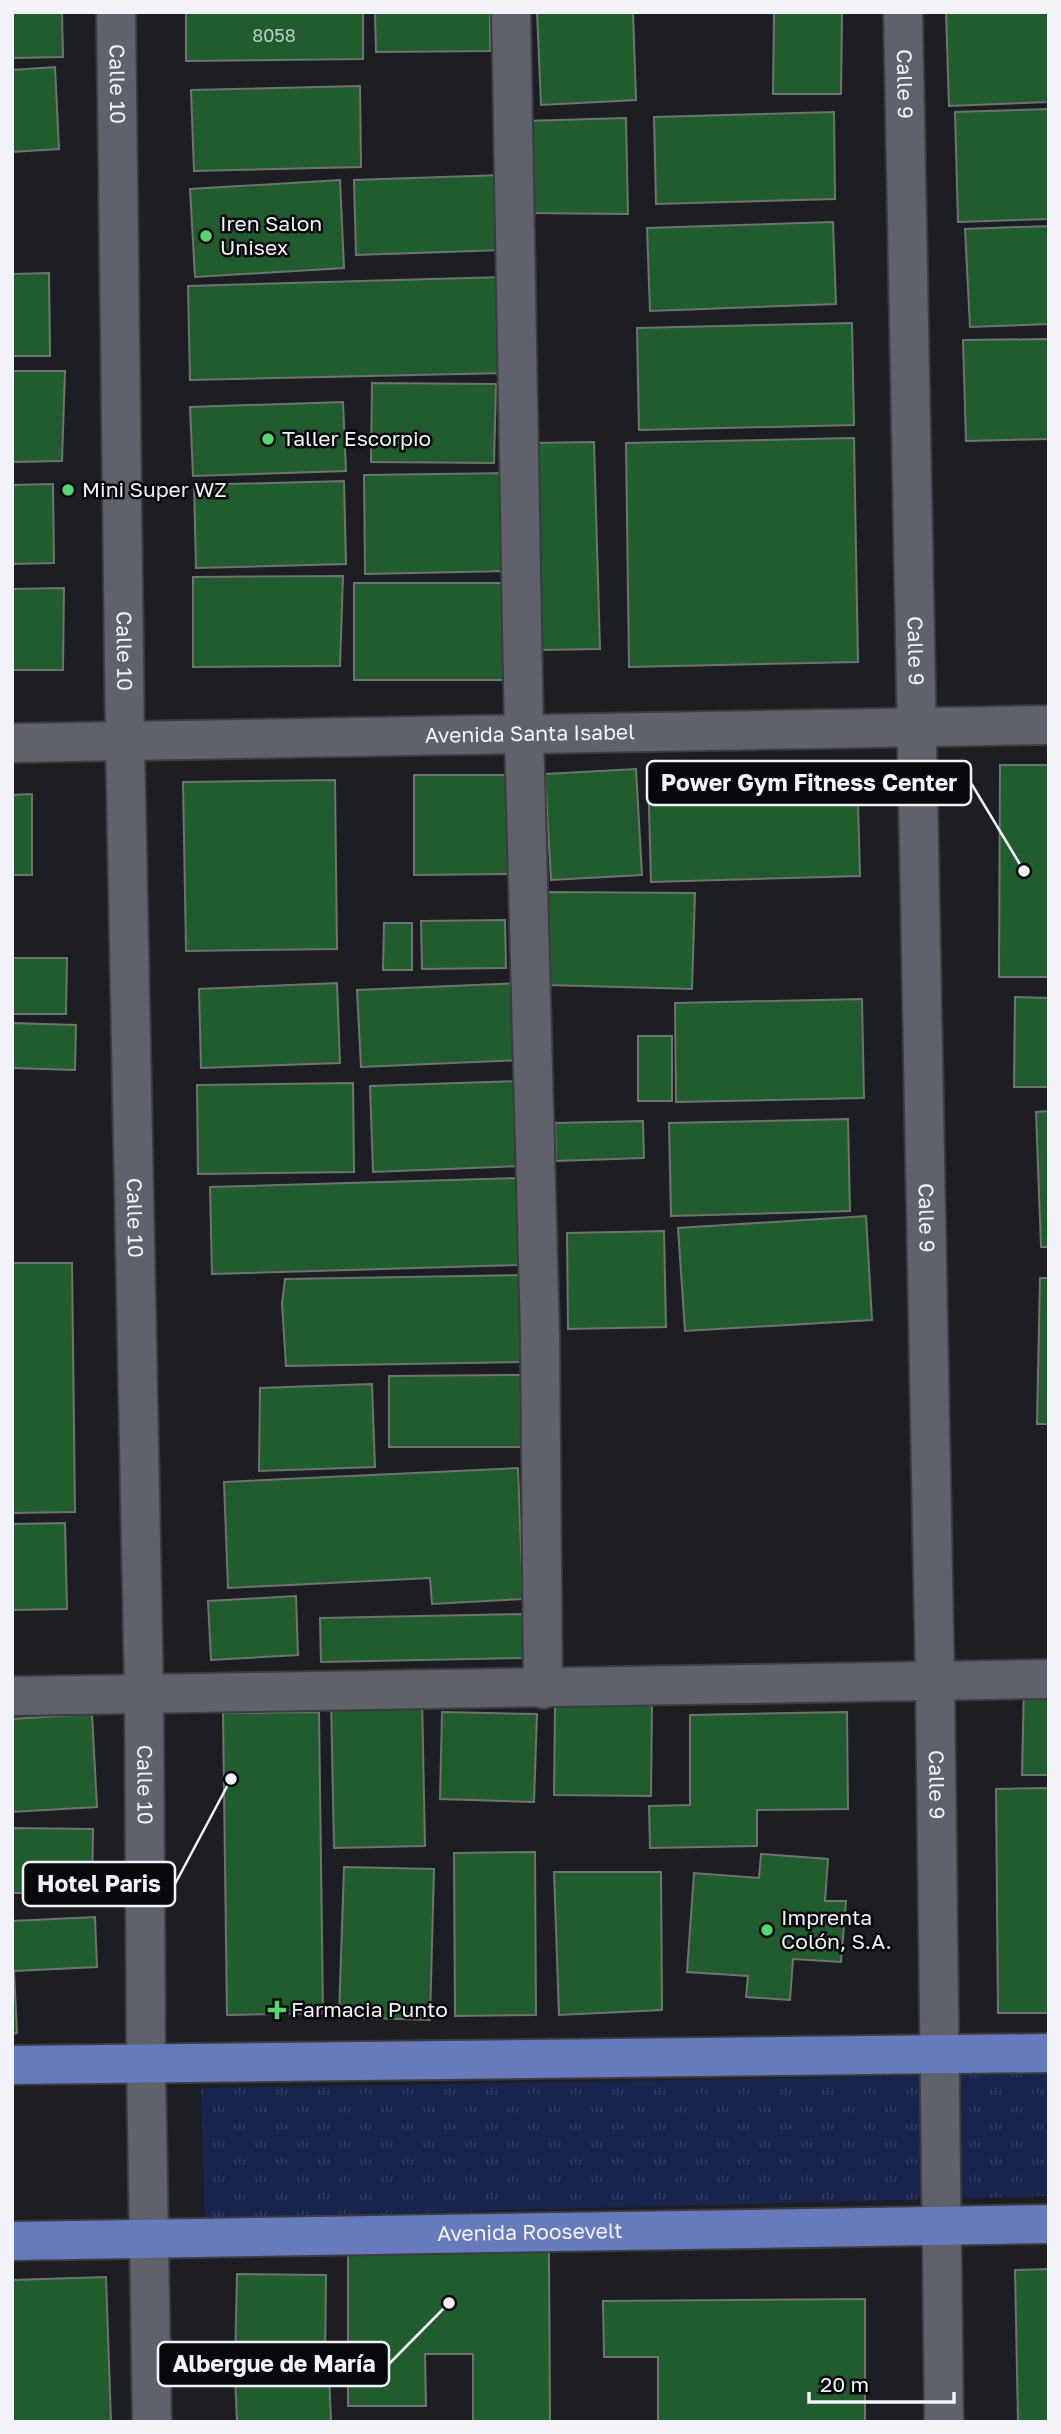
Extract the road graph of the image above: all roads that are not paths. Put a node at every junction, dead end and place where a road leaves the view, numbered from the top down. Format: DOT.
graph roads {
  1 [pos="116,12"];
  2 [pos="511,12"];
  3 [pos="902,12"];
  4 [pos="1049,725"];
  5 [pos="915,728"];
  6 [pos="524,735"];
  7 [pos="125,742"];
  8 [pos="12,743"];
  9 [pos="1049,1679"];
  10 [pos="935,1682"];
  11 [pos="543,1689"];
  12 [pos="144,1695"];
  13 [pos="12,1696"];
  14 [pos="1049,2053"];
  15 [pos="938,2055"];
  16 [pos="146,2064"];
  17 [pos="12,2065"];
  18 [pos="1049,2224"];
  19 [pos="941,2226"];
  20 [pos="149,2239"];
  21 [pos="12,2241"];
  22 [pos="152,2422"];
  23 [pos="944,2422"];
  1 -- 7 [label="street, Calle 10"];
  2 -- 6 [label="street"];
  3 -- 5 [label="street, Calle 9"];
  4 -- 5 [label="street, Avenida Santa Isabel"];
  5 -- 6 [label="street, Avenida Santa Isabel"];
  5 -- 10 [label="street, Calle 9"];
  6 -- 7 [label="street, Avenida Santa Isabel"];
  6 -- 11 [label="street"];
  7 -- 8 [label="street, Avenida Santa Isabel"];
  7 -- 12 [label="street, Calle 10"];
  9 -- 10 [label="street"];
  10 -- 11 [label="street"];
  10 -- 15 [label="street, Calle 9"];
  11 -- 12 [label="street"];
  12 -- 13 [label="street"];
  12 -- 16 [label="street, Calle 10"];
  14 -- 15 [label="main road"];
  15 -- 16 [label="main road"];
  15 -- 19 [label="street, Calle 9"];
  16 -- 17 [label="main road"];
  16 -- 20 [label="street, Calle 10"];
  18 -- 19 [label="main road, Avenida Roosevelt"];
  19 -- 20 [label="main road, Avenida Roosevelt"];
  19 -- 23 [label="street, Calle 9"];
  20 -- 21 [label="main road, Avenida Roosevelt"];
  20 -- 22 [label="street, Calle 10"];
}
